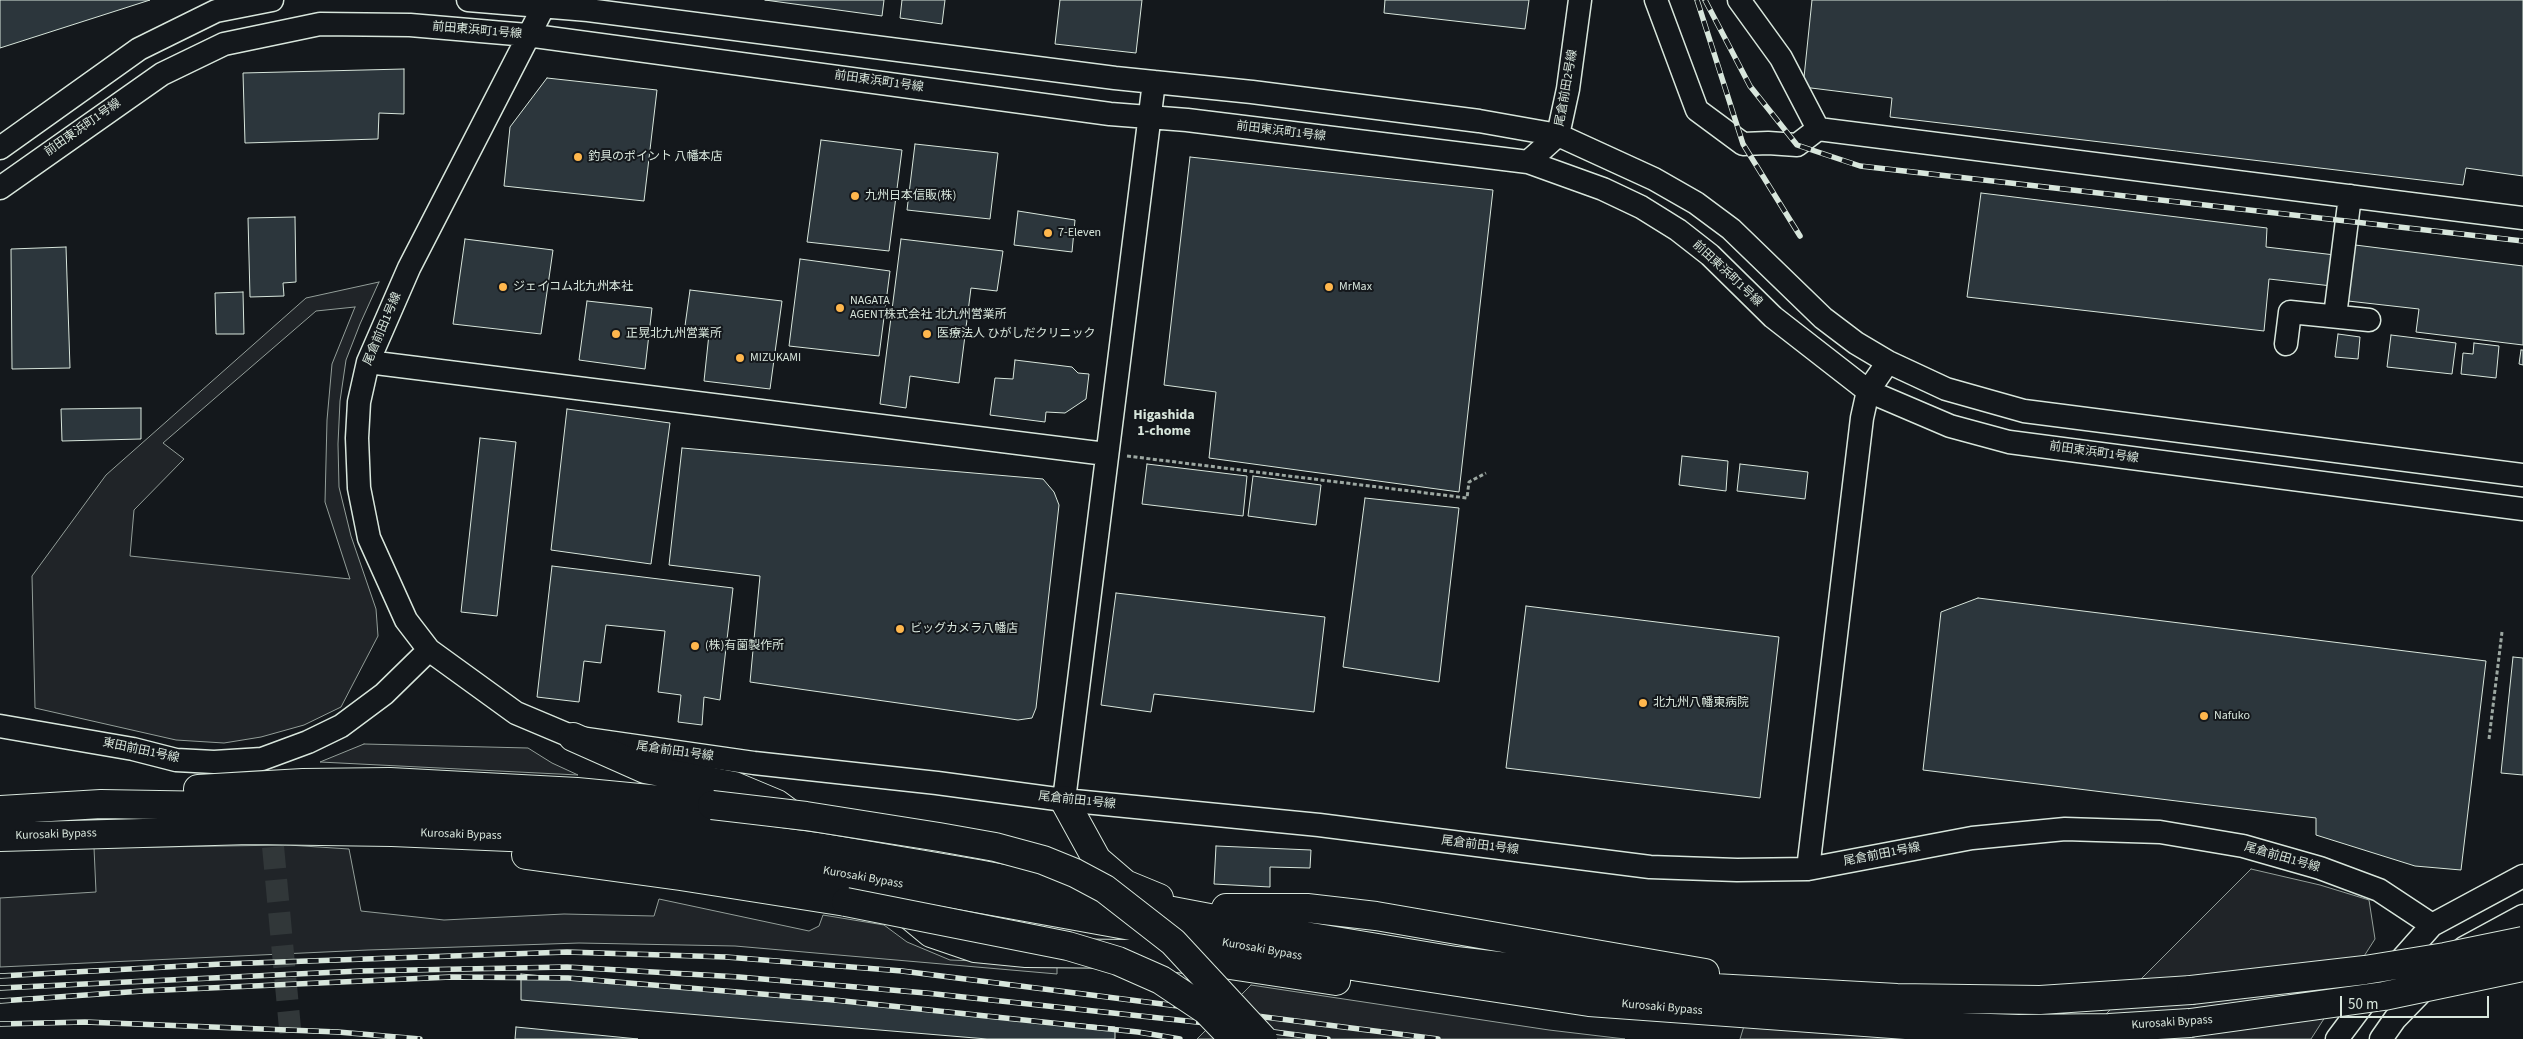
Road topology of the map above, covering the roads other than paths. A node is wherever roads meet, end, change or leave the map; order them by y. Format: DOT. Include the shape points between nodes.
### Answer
graph roads {
  1 [pos="272,0"];
  2 [pos="468,0"];
  3 [pos="1580,0"];
  4 [pos="1656,0"];
  5 [pos="1738,0"];
  6 [pos="546,3"];
  7 [pos="528,35"];
  8 [pos="1154,82"];
  9 [pos="1150,117"];
  10 [pos="1818,129"];
  11 [pos="1558,135"];
  12 [pos="0,148"];
  13 [pos="1528,162"];
  14 [pos="0,188"];
  15 [pos="2350,196"];
  16 [pos="2523,218"];
  17 [pos="2335,316"];
  18 [pos="2369,320"];
  19 [pos="2286,344"];
  20 [pos="368,362"];
  21 [pos="1888,362"];
  22 [pos="1868,391"];
  23 [pos="1106,454"];
  24 [pos="2523,475"];
  25 [pos="2523,509"];
  26 [pos="429,650"];
  27 [pos="0,726"];
  28 [pos="573,738"];
  29 [pos="1064,800"];
  30 [pos="0,809"];
  31 [pos="804,823"];
  32 [pos="250,830"];
  33 [pos="0,838"];
  34 [pos="1808,868"];
  35 [pos="2523,876"];
  36 [pos="887,897"];
  37 [pos="2523,916"];
  38 [pos="2432,925"];
  39 [pos="2523,940"];
  40 [pos="2523,967"];
  41 [pos="1897,998"];
  42 [pos="1589,1002"];
  43 [pos="1234,1039"];
  44 [pos="1263,1039"];
  45 [pos="2337,1039"];
  46 [pos="2381,1039"];
  1 -- 12 [label="street" via="216,12 139,49"];
  2 -- 6 [label="street"];
  3 -- 11 [label="street, 尾倉前田2号線"];
  4 -- 10 [label="street" via="1697,110 1743,144 1797,145"];
  5 -- 10 [label="street" via="1781,58"];
  6 -- 7 [label="street, 尾倉前田1号線"];
  6 -- 8 [label="street"];
  7 -- 9 [label="street, 前田東浜町1号線"];
  7 -- 14 [label="street, 前田東浜町1号線" via="410,25 320,24 224,44 162,74"];
  7 -- 20 [label="street, 尾倉前田1号線" via="409,268"];
  8 -- 9 [label="street"];
  8 -- 11 [label="street" via="1479,122"];
  9 -- 13 [label="street, 前田東浜町1号線"];
  9 -- 23 [label="street"];
  10 -- 15 [label="street"];
  11 -- 13 [label="street, 尾倉前田2号線"];
  11 -- 21 [label="street" via="1654,179 1696,203 1731,228 1823,318 1856,344"];
  13 -- 22 [label="street, 前田東浜町1号線" via="1603,189 1678,230 1710,255 1773,317"];
  15 -- 16 [label="street"];
  15 -- 17 [label="street"];
  17 -- 18 [label="street"];
  17 -- 19 [label="street" via="2290,312"];
  20 -- 23 [label="street"];
  20 -- 26 [label="street, 尾倉前田1号線" via="359,402 357,438 359,488 369,538 406,620"];
  21 -- 22 [label="street"];
  21 -- 24 [label="street" via="1946,389 2024,411"];
  22 -- 25 [label="street, 前田東浜町1号線" via="1950,426 2009,442"];
  22 -- 34 [label="street" via="1862,418"];
  23 -- 29 [label="street"];
  26 -- 27 [label="street, 東田前田1号線" via="384,694 341,726 264,767 176,760 133,749"];
  26 -- 28 [label="street, 尾倉前田1号線" via="516,713"];
  28 -- 29 [label="street, 尾倉前田1号線" via="754,764"];
  28 -- 31 [label="highway" via="644,769 734,786 777,804"];
  29 -- 34 [label="street, 尾倉前田1号線" via="1318,825 1650,867"];
  29 -- 41 [label="highway" via="1096,860 1125,884 1161,899 1206,907 1307,908 1376,916 1736,978"];
  30 -- 41 [label="highway, Kurosaki Bypass" via="101,804 391,809 536,815 686,829 968,872 1299,935 1465,962 1660,985"];
  30 -- 44 [label="highway, bridge" via="100,796 224,787 390,782 577,792 712,805 806,816 995,847 1043,860 1105,889 1173,942"];
  32 -- 33 [label="highway, Kurosaki Bypass"];
  32 -- 42 [label="highway, Kurosaki Bypass" via="533,838 687,852 820,870 1359,967"];
  32 -- 43 [label="highway, bridge" via="552,858 846,902 1068,946 1118,961 1161,980 1206,1010"];
  34 -- 38 [label="street, 尾倉前田1号線" via="1972,838 2065,829 2160,832 2243,846 2320,868 2379,890"];
  35 -- 38 [label="street"];
  36 -- 42 [label="highway" via="931,933 975,948 1026,953 1134,954 1450,996"];
  37 -- 46 [label="street" via="2461,950 2395,1019"];
  38 -- 45 [label="street" via="2370,995"];
  39 -- 41 [label="highway, Kurosaki Bypass, bridge" via="2365,970 2191,990 2040,1000"];
  40 -- 42 [label="highway, Kurosaki Bypass, bridge" via="2384,996 2190,1023 2109,1028 1906,1025"];
}
